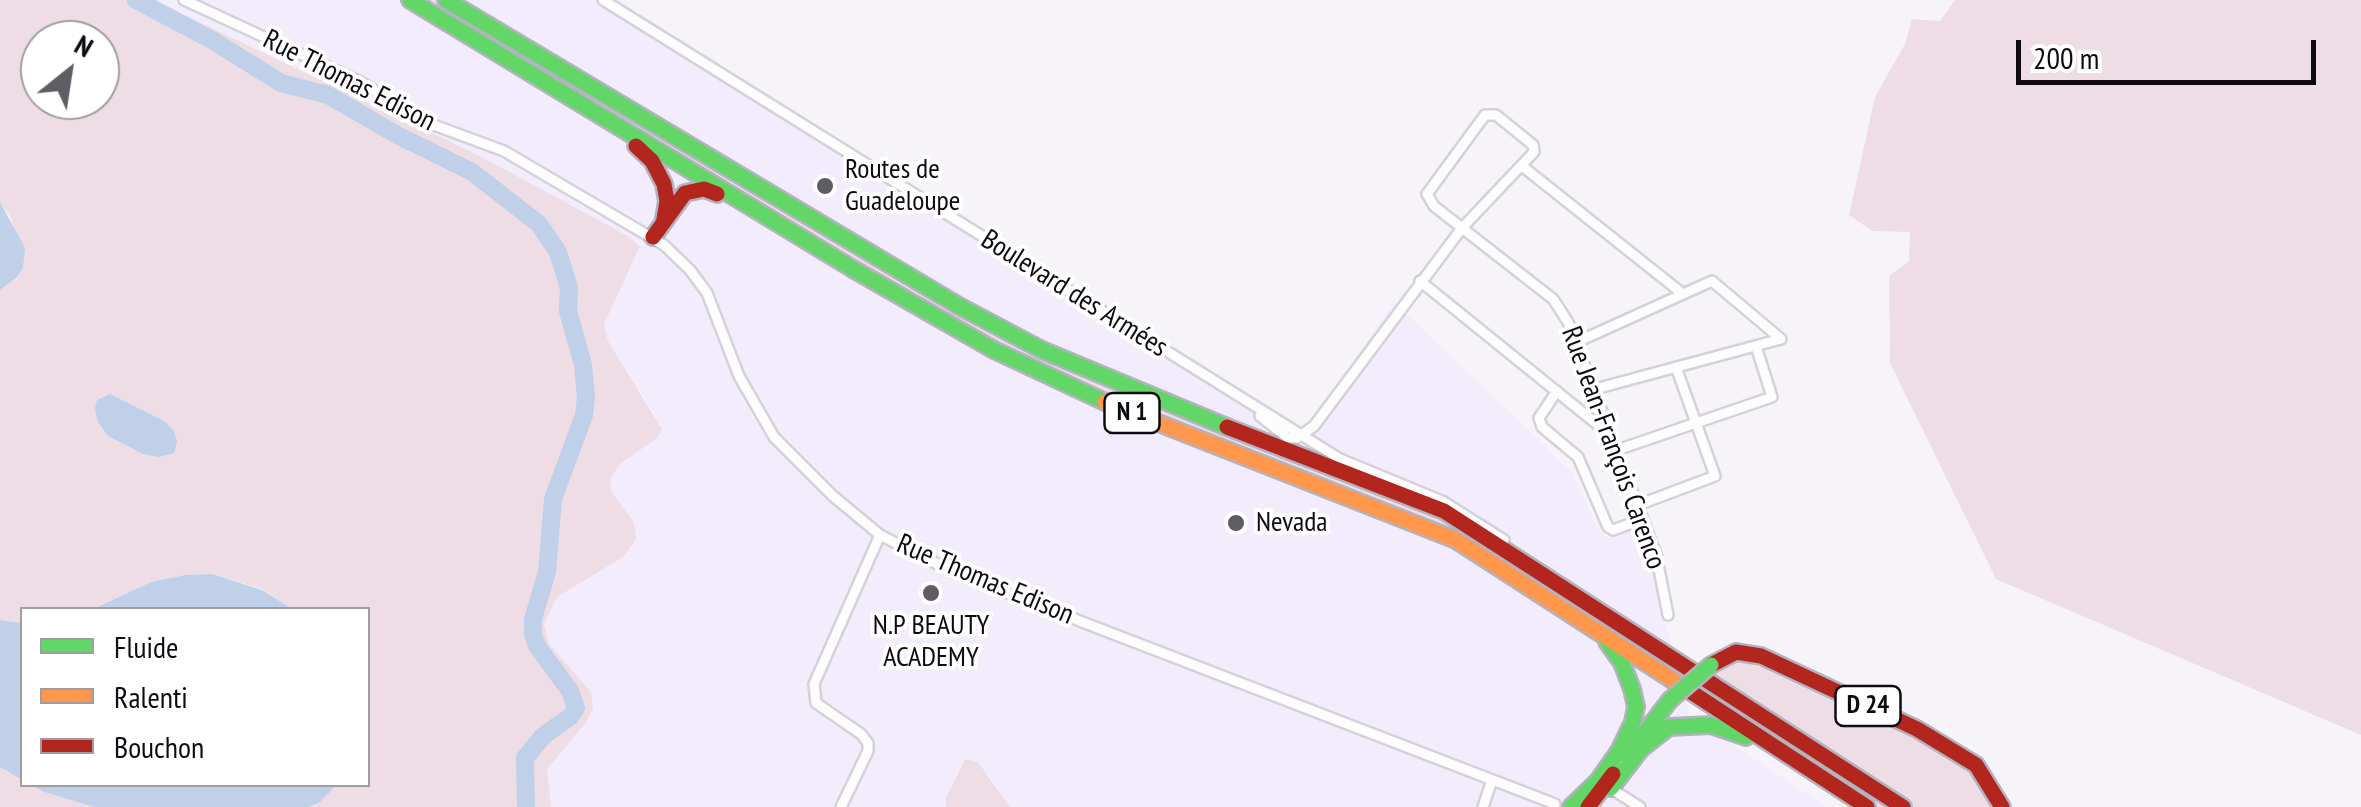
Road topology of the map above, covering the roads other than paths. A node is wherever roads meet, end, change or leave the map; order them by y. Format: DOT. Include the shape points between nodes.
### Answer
graph roads {
  1 [pos="184,0"];
  2 [pos="446,0"];
  3 [pos="456,0"];
  4 [pos="602,0"];
  5 [pos="407,7"];
  6 [pos="524,47"];
  7 [pos="550,85"];
  8 [pos="1522,166"];
  9 [pos="664,219"];
  10 [pos="1462,228"];
  11 [pos="653,237"];
  12 [pos="853,269"];
  13 [pos="1420,281"];
  14 [pos="1683,294"];
  15 [pos="1577,342"];
  16 [pos="1756,346"];
  17 [pos="1676,367"];
  18 [pos="1594,389"];
  19 [pos="1557,390"];
  20 [pos="1696,424"];
  21 [pos="1304,435"];
  22 [pos="1611,435"];
  23 [pos="1616,450"];
  24 [pos="1638,505"];
  25 [pos="1643,520"];
  26 [pos="880,536"];
  27 [pos="1549,576"];
  28 [pos="1668,615"];
  29 [pos="1600,634"];
  30 [pos="1492,780"];
  31 [pos="1611,788"];
  32 [pos="1865,805"];
  33 [pos="1563,806"];
  34 [pos="841,807"];
  35 [pos="1483,807"];
  36 [pos="1588,807"];
  37 [pos="1597,807"];
  38 [pos="1640,807"];
  39 [pos="1903,807"];
  40 [pos="2002,807"];
  1 -- 11 [label="street, Rue Thomas Edison" via="359,81 423,121 504,151"];
  2 -- 6 [label="main road, N 1"];
  3 -- 6 [label="main road"];
  4 -- 21 [label="street, Boulevard des Armées"];
  5 -- 7 [label="main road, N 1"];
  6 -- 27 [label="main road, N 1" via="1002,330 1444,512"];
  7 -- 9 [label="main road" via="652,160 664,184"];
  7 -- 12 [label="main road, N 1"];
  8 -- 10 [label="street"];
  8 -- 10 [label="street, Rue Jean-François Carenco" via="1533,145 1496,115 1485,115 1428,194"];
  8 -- 14 [label="street"];
  9 -- 11 [label="main road"];
  9 -- 12 [label="main road" via="685,193 713,191"];
  10 -- 13 [label="street"];
  10 -- 15 [label="street, Rue Jean-François Carenco" via="1553,299"];
  11 -- 26 [label="street, Rue Thomas Edison" via="708,293 739,376 774,437"];
  12 -- 29 [label="main road, N 1" via="1076,390 1456,540"];
  13 -- 19 [label="street"];
  13 -- 21 [label="street"];
  14 -- 15 [label="street"];
  14 -- 16 [label="street" via="1712,281 1781,339"];
  15 -- 18 [label="street, Rue Jean-François Carenco"];
  16 -- 17 [label="street"];
  16 -- 20 [label="street" via="1772,397"];
  17 -- 18 [label="street"];
  17 -- 20 [label="street"];
  18 -- 22 [label="street, Rue Jean-François Carenco"];
  19 -- 22 [label="street"];
  19 -- 25 [label="street" via="1539,418 1578,457 1608,527"];
  20 -- 23 [label="street"];
  20 -- 24 [label="street" via="1714,476"];
  21 -- 27 [label="street, Boulevard des Armées" via="1340,459 1471,517"];
  22 -- 23 [label="street, Rue Jean-François Carenco"];
  23 -- 24 [label="street, Rue Jean-François Carenco"];
  24 -- 25 [label="street, Rue Jean-François Carenco"];
  25 -- 28 [label="street, Rue Jean-François Carenco"];
  26 -- 30 [label="street, Rue Thomas Edison" via="955,573"];
  26 -- 34 [label="street" via="814,684 816,703 868,743"];
  27 -- 39 [label="main road, N 1"];
  29 -- 32 [label="main road, N 1"];
  29 -- 33 [label="main road" via="1622,663 1636,707 1633,722 1598,781"];
  30 -- 33 [label="street, Rue Thomas Edison"];
  30 -- 35 [label="street"];
  31 -- 32 [label="main road" via="1656,734 1711,725 1741,733"];
  31 -- 37 [label="street"];
  31 -- 38 [label="street"];
  36 -- 40 [label="main road, D 24, bridge" via="1670,700 1736,652 1761,656 1917,730 1976,766"];
}
